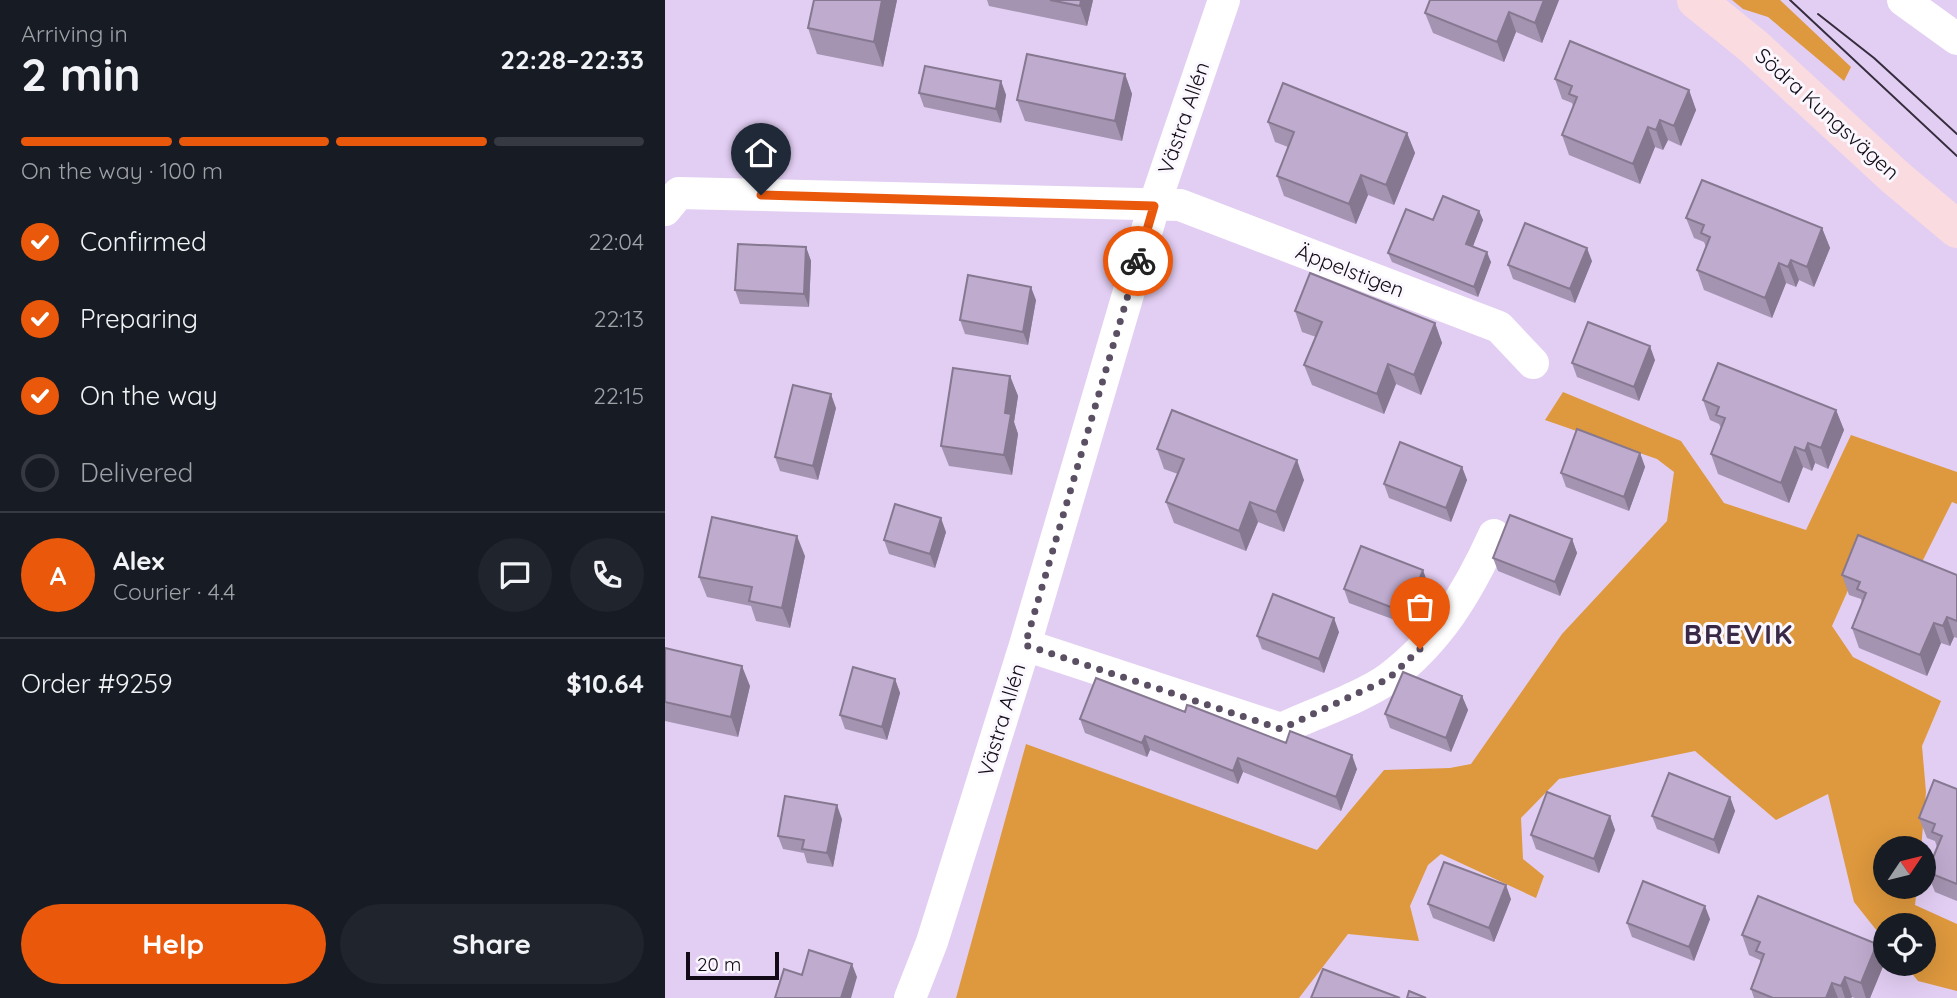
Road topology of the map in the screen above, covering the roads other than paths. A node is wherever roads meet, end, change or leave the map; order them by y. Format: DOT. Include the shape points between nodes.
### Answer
graph roads {
  1 [pos="1224,0"];
  2 [pos="1696,0"];
  3 [pos="1903,0"];
  4 [pos="1957,39"];
  5 [pos="1154,206"];
  6 [pos="665,210"];
  7 [pos="1957,229"];
  8 [pos="1533,363"];
  9 [pos="1494,535"];
  10 [pos="1025,645"];
  11 [pos="910,998"];
  1 -- 5 [label="street, Västra Allén"];
  2 -- 7 [label="street, Södra Kungsvägen"];
  3 -- 4 [label="street"];
  5 -- 6 [label="street, Äppelstigen" via="679,193"];
  5 -- 8 [label="street, Äppelstigen" via="1179,205 1499,327"];
  5 -- 10 [label="street, Västra Allén"];
  9 -- 10 [label="street" via="1470,587 1436,634 1388,679 1281,729"];
  10 -- 11 [label="street, Västra Allén" via="932,942"];
}
